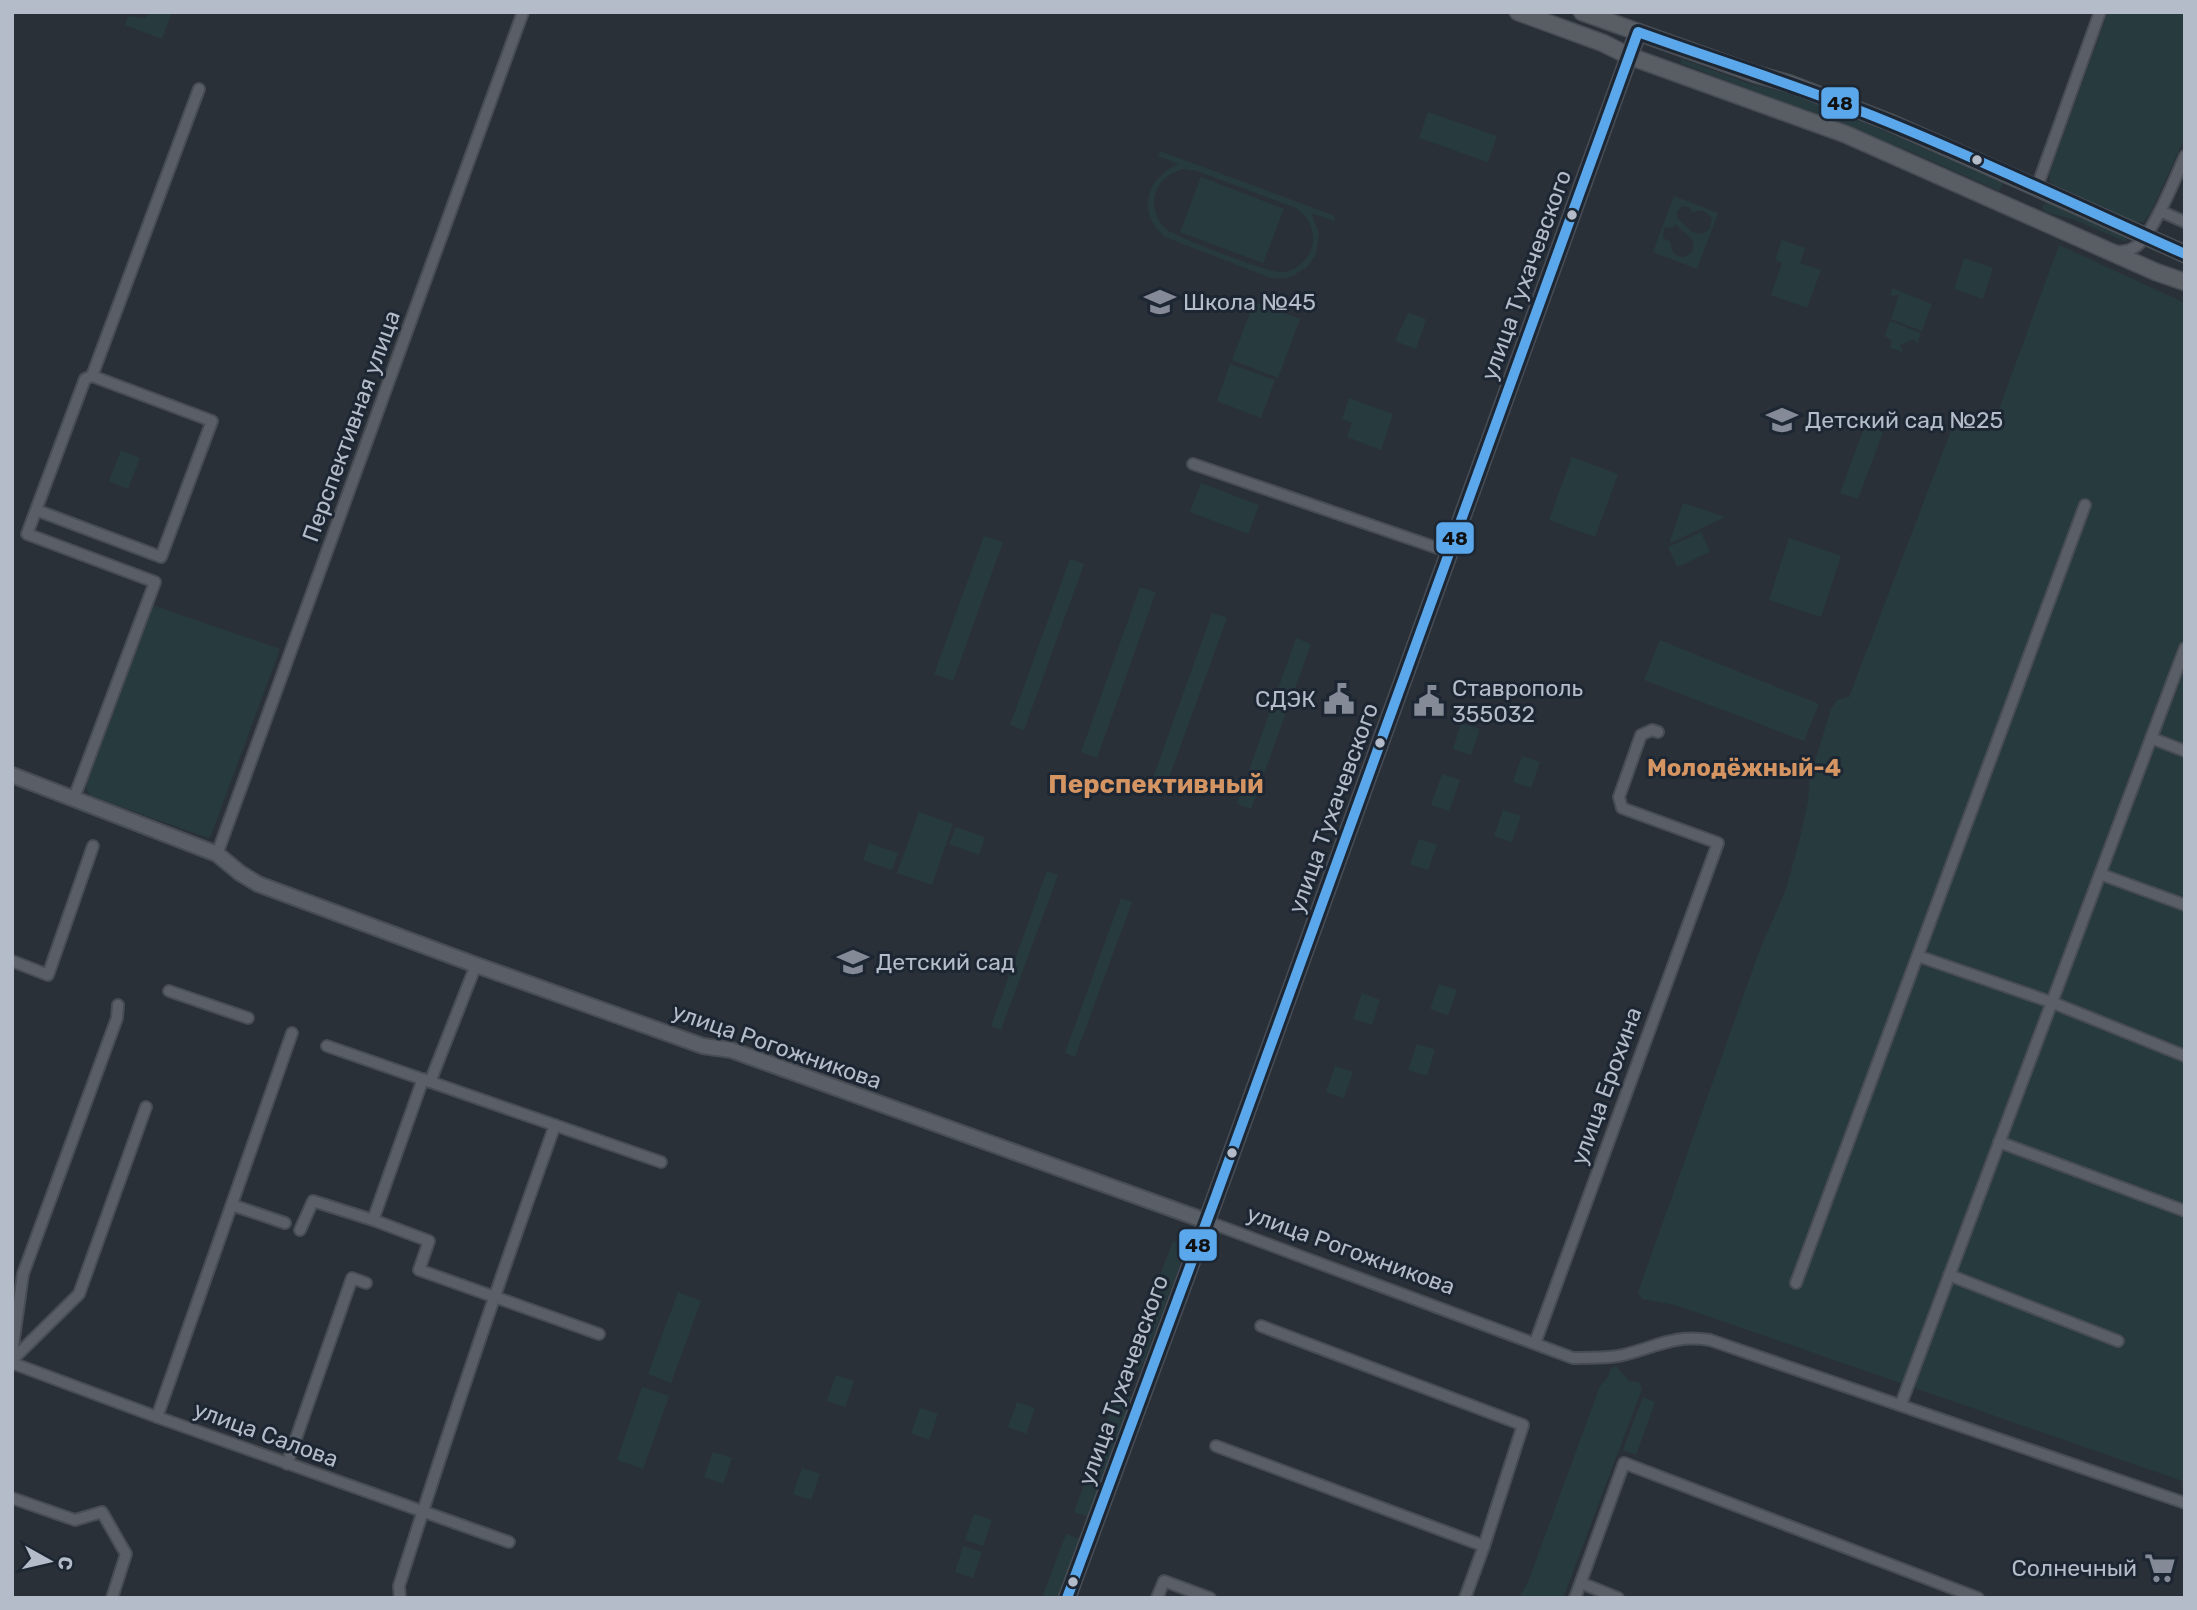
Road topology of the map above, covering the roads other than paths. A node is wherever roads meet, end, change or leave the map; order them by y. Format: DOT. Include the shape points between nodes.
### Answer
graph roads {
  1 [pos="523,12"];
  2 [pos="1518,12"];
  3 [pos="1583,12"];
  4 [pos="2100,12"];
  5 [pos="1638,32"];
  6 [pos="1629,56"];
  7 [pos="199,89"];
  8 [pos="2185,156"];
  9 [pos="2037,187"];
  10 [pos="2158,216"];
  11 [pos="2185,222"];
  12 [pos="2144,237"];
  13 [pos="2109,250"];
  14 [pos="2185,252"];
  15 [pos="2185,282"];
  16 [pos="92,376"];
  17 [pos="1193,464"];
  18 [pos="2085,505"];
  19 [pos="36,510"];
  20 [pos="1449,552"];
  21 [pos="2185,648"];
  22 [pos="1658,732"];
  23 [pos="2151,738"];
  24 [pos="2185,751"];
  25 [pos="12,775"];
  26 [pos="74,798"];
  27 [pos="93,846"];
  28 [pos="217,854"];
  29 [pos="2100,874"];
  30 [pos="2185,905"];
  31 [pos="1918,956"];
  32 [pos="12,961"];
  33 [pos="476,965"];
  34 [pos="169,991"];
  35 [pos="2052,1002"];
  36 [pos="118,1005"];
  37 [pos="248,1018"];
  38 [pos="292,1033"];
  39 [pos="327,1046"];
  40 [pos="2185,1056"];
  41 [pos="426,1080"];
  42 [pos="146,1107"];
  43 [pos="555,1125"];
  44 [pos="1999,1142"];
  45 [pos="661,1162"];
  46 [pos="232,1205"];
  47 [pos="2185,1211"];
  48 [pos="373,1220"];
  49 [pos="1206,1221"];
  50 [pos="285,1223"];
  51 [pos="300,1230"];
  52 [pos="1949,1275"];
  53 [pos="366,1283"];
  54 [pos="1796,1283"];
  55 [pos="494,1297"];
  56 [pos="1261,1326"];
  57 [pos="599,1334"];
  58 [pos="2118,1341"];
  59 [pos="1535,1343"];
  60 [pos="12,1353"];
  61 [pos="12,1361"];
  62 [pos="1901,1405"];
  63 [pos="157,1417"];
  64 [pos="1216,1446"];
  65 [pos="287,1464"];
  66 [pos="12,1498"];
  67 [pos="2185,1503"];
  68 [pos="422,1512"];
  69 [pos="509,1542"];
  70 [pos="1484,1546"];
  71 [pos="1581,1584"];
  72 [pos="112,1598"];
  73 [pos="400,1598"];
  74 [pos="1067,1598"];
  75 [pos="1157,1598"];
  76 [pos="1210,1598"];
  77 [pos="1465,1598"];
  78 [pos="1575,1598"];
  79 [pos="1618,1598"];
  80 [pos="1978,1598"];
  1 -- 28 [label="street, Перспективная улица"];
  2 -- 6 [label="main road"];
  3 -- 5 [label="main road"];
  4 -- 9 [label="street"];
  5 -- 6 [label="main road, улица Тухачевского"];
  5 -- 9 [label="main road" via="1889,122"];
  6 -- 13 [label="main road" via="1845,134"];
  6 -- 20 [label="main road, улица Тухачевского"];
  7 -- 16 [label="street"];
  8 -- 10 [label="street"];
  9 -- 12 [label="main road"];
  10 -- 11 [label="street"];
  10 -- 12 [label="street"];
  10 -- 14 [label="street" via="2160,237"];
  12 -- 13 [label="street" via="2134,249"];
  12 -- 14 [label="main road"];
  13 -- 15 [label="main road"];
  16 -- 19 [label="street" via="85,379"];
  16 -- 19 [label="street" via="212,421 161,557"];
  17 -- 20 [label="street"];
  18 -- 31 [label="street"];
  19 -- 26 [label="street" via="27,534 155,582"];
  20 -- 49 [label="main road, улица Тухачевского"];
  21 -- 23 [label="street"];
  22 -- 59 [label="street, улица Ерохина" via="1641,735 1619,797 1622,808 1718,843"];
  23 -- 24 [label="street"];
  23 -- 29 [label="street"];
  25 -- 26 [label="street, улица Рогожникова"];
  26 -- 28 [label="street, улица Рогожникова"];
  27 -- 32 [label="street" via="48,975"];
  28 -- 33 [label="street, улица Рогожникова" via="258,884"];
  29 -- 30 [label="street"];
  29 -- 35 [label="street"];
  31 -- 35 [label="street"];
  31 -- 54 [label="street"];
  33 -- 41 [label="street"];
  33 -- 49 [label="street, улица Рогожникова" via="703,1046 731,1050"];
  34 -- 37 [label="street"];
  35 -- 40 [label="street"];
  35 -- 44 [label="street"];
  36 -- 60 [label="street" via="23,1275"];
  38 -- 46 [label="street"];
  39 -- 41 [label="street"];
  41 -- 43 [label="street"];
  41 -- 48 [label="street"];
  42 -- 61 [label="street" via="79,1294"];
  43 -- 45 [label="street"];
  43 -- 55 [label="street"];
  44 -- 47 [label="street"];
  44 -- 52 [label="street"];
  46 -- 50 [label="street"];
  46 -- 63 [label="street"];
  48 -- 51 [label="street" via="313,1201"];
  48 -- 55 [label="street" via="429,1241 419,1270"];
  49 -- 59 [label="street, улица Рогожникова"];
  49 -- 74 [label="main road, улица Тухачевского"];
  52 -- 58 [label="street"];
  52 -- 62 [label="street"];
  53 -- 65 [label="street" via="352,1278"];
  55 -- 57 [label="street"];
  55 -- 68 [label="street"];
  56 -- 70 [label="street" via="1523,1425"];
  59 -- 62 [label="street, улица Рогожникова" via="1573,1358 1622,1356 1674,1338 1710,1339"];
  61 -- 63 [label="street, улица Салова"];
  62 -- 67 [label="street, улица Рогожникова"];
  63 -- 65 [label="street, улица Салова"];
  64 -- 70 [label="street"];
  65 -- 68 [label="street, улица Салова"];
  66 -- 72 [label="street" via="75,1520 102,1511 126,1554"];
  68 -- 69 [label="street, улица Салова"];
  68 -- 73 [label="street"];
  70 -- 77 [label="street"];
  71 -- 78 [label="street"];
  71 -- 79 [label="street"];
  71 -- 80 [label="street" via="1624,1463"];
  75 -- 76 [label="street" via="1164,1581"];
}
